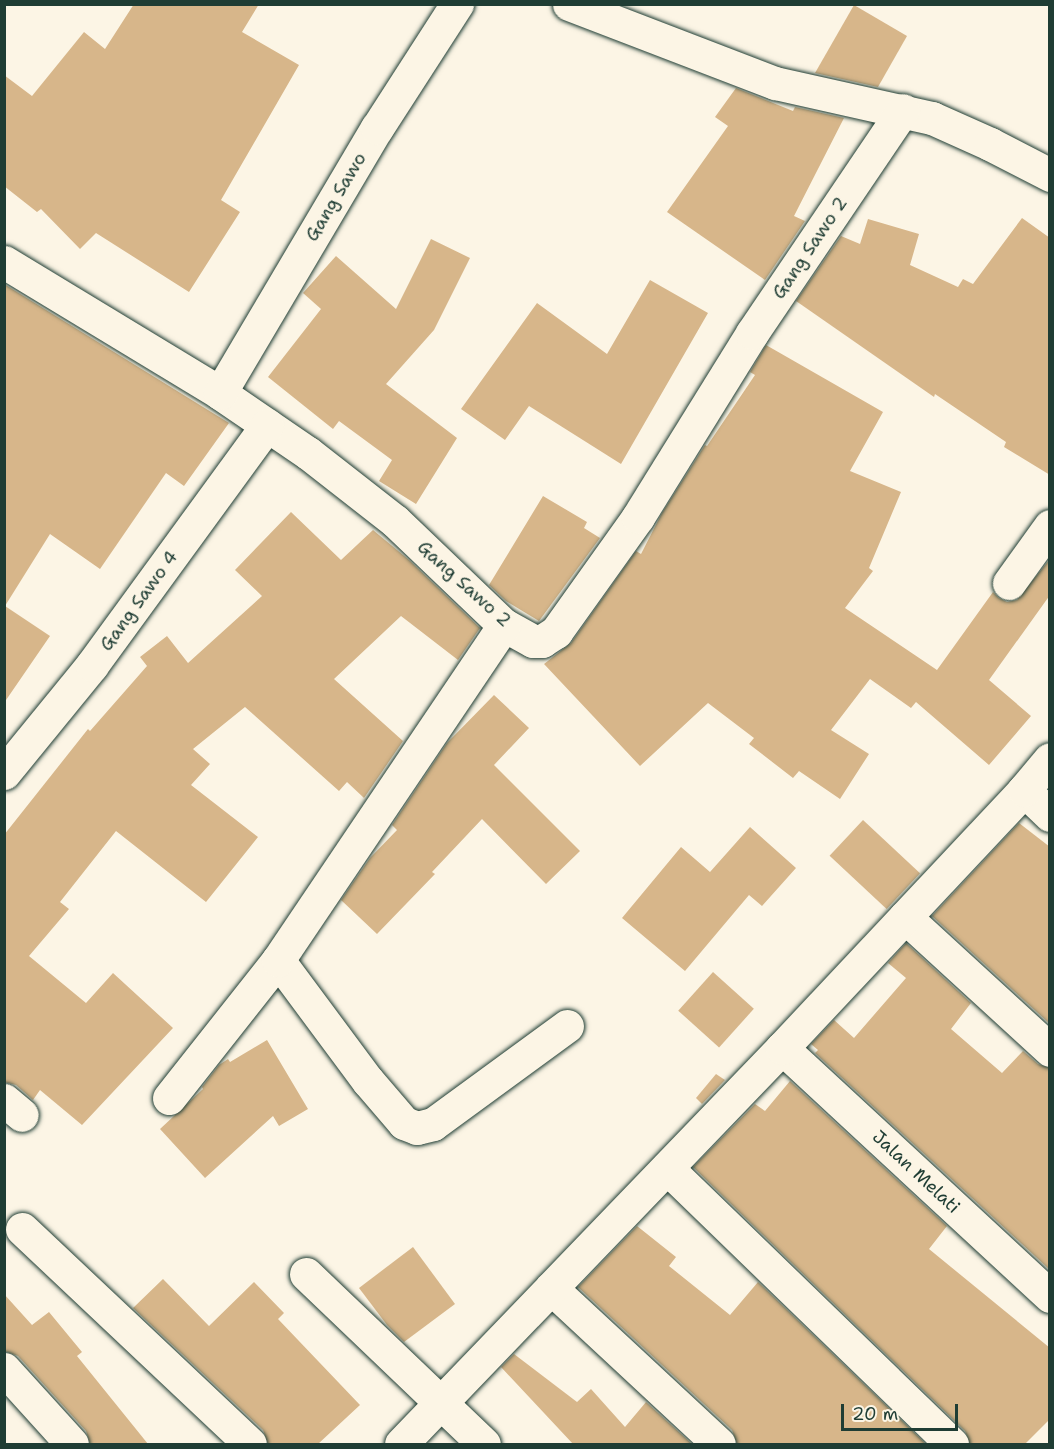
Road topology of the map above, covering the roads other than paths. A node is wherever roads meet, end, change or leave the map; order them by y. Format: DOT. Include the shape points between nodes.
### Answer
graph roads {
  1 [pos="457,4"];
  2 [pos="569,4"];
  3 [pos="903,110"];
  4 [pos="1050,176"];
  5 [pos="4,262"];
  6 [pos="220,393"];
  7 [pos="267,426"];
  8 [pos="1050,526"];
  9 [pos="1009,583"];
  10 [pos="504,625"];
  11 [pos="1050,759"];
  12 [pos="4,773"];
  13 [pos="1024,790"];
  14 [pos="1050,815"];
  15 [pos="905,917"];
  16 [pos="278,960"];
  17 [pos="567,1026"];
  18 [pos="782,1048"];
  19 [pos="1050,1050"];
  20 [pos="169,1098"];
  21 [pos="667,1168"];
  22 [pos="22,1229"];
  23 [pos="306,1274"];
  24 [pos="551,1288"];
  25 [pos="1050,1296"];
  26 [pos="4,1369"];
  27 [pos="440,1402"];
  28 [pos="72,1444"];
  29 [pos="250,1444"];
  30 [pos="401,1444"];
  31 [pos="484,1444"];
  32 [pos="719,1444"];
  33 [pos="952,1444"];
  1 -- 6 [label="street, Gang Sawo" via="377,128"];
  2 -- 3 [label="street" via="775,83"];
  3 -- 4 [label="street" via="932,118"];
  3 -- 10 [label="street, Gang Sawo 2" via="752,333 638,517 556,632 542,641 533,641"];
  5 -- 6 [label="street, Gang Sawo 2"];
  6 -- 7 [label="street, Gang Sawo 2"];
  7 -- 10 [label="street, Gang Sawo 2" via="395,521"];
  7 -- 12 [label="street, Gang Sawo 4" via="92,665"];
  8 -- 9 [label="street"];
  10 -- 16 [label="street"];
  11 -- 13 [label="street"];
  13 -- 14 [label="street"];
  13 -- 15 [label="street"];
  15 -- 18 [label="street"];
  15 -- 19 [label="street"];
  16 -- 17 [label="street" via="368,1081 404,1123 417,1128 432,1124"];
  16 -- 20 [label="street"];
  18 -- 21 [label="street"];
  18 -- 25 [label="street, Jalan Melati"];
  21 -- 24 [label="street"];
  21 -- 33 [label="street"];
  22 -- 29 [label="street"];
  23 -- 27 [label="street"];
  24 -- 27 [label="street"];
  24 -- 32 [label="street"];
  26 -- 28 [label="street"];
  27 -- 30 [label="street"];
  27 -- 31 [label="street"];
}
